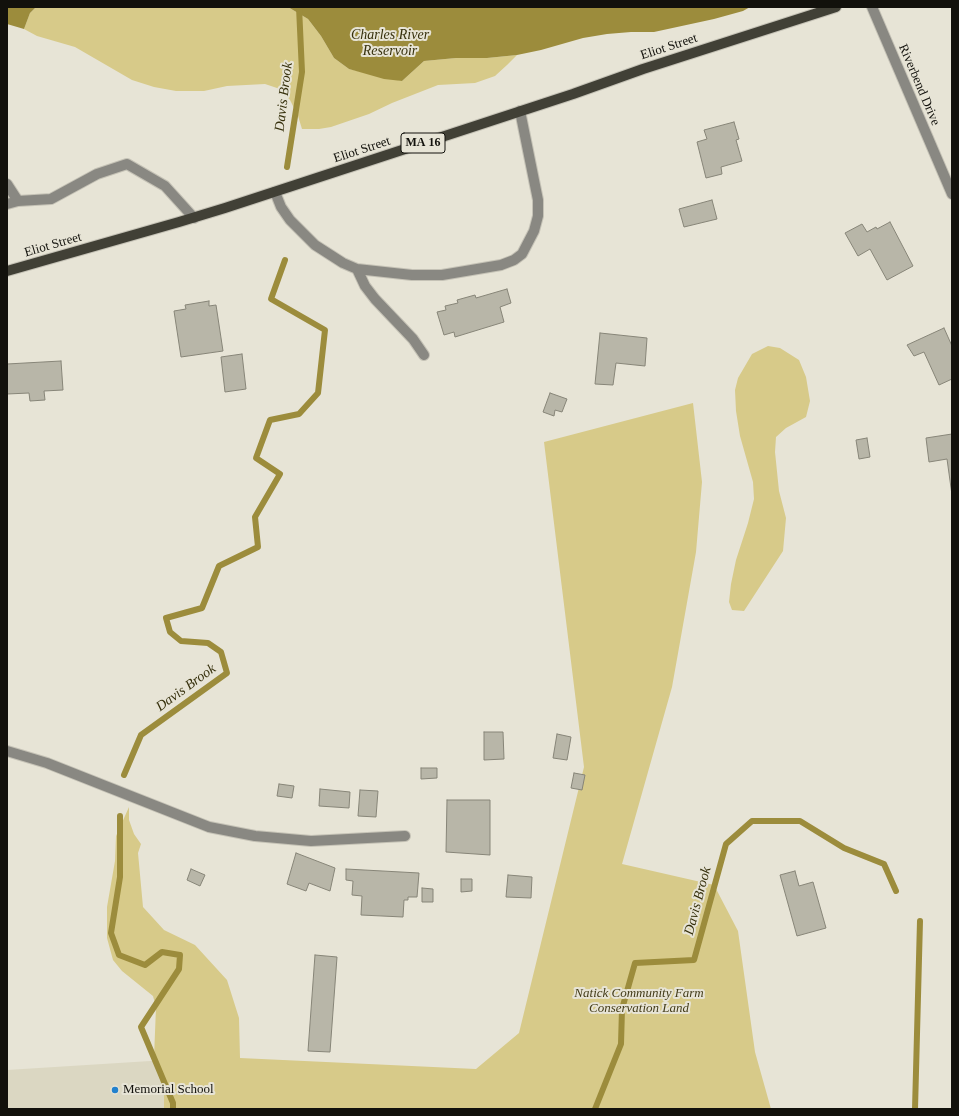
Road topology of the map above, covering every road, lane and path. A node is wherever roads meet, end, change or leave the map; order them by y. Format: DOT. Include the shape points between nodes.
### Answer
graph roads {
  1 [pos="836,7"];
  2 [pos="872,7"];
  3 [pos="520,111"];
  4 [pos="7,184"];
  5 [pos="275,192"];
  6 [pos="952,194"];
  7 [pos="18,201"];
  8 [pos="7,204"];
  9 [pos="194,218"];
  10 [pos="357,269"];
  11 [pos="7,271"];
  12 [pos="424,355"];
  13 [pos="7,751"];
  14 [pos="406,836"];
  1 -- 3 [label="main road, Eliot Street / MA 16"];
  2 -- 6 [label="street, Riverbend Drive"];
  3 -- 5 [label="main road, Eliot Street / MA 16"];
  3 -- 10 [label="street" via="538,208 534,231 522,254 501,266 442,274 412,275"];
  4 -- 7 [label="street"];
  5 -- 9 [label="main road, Eliot Street / MA 16"];
  5 -- 10 [label="street" via="290,220 315,245"];
  7 -- 8 [label="street"];
  7 -- 9 [label="street" via="51,198 96,174 127,164 165,186"];
  9 -- 11 [label="main road, Eliot Street / MA 16"];
  10 -- 12 [label="street" via="375,299"];
  13 -- 14 [label="street" via="47,763 209,827 255,836 311,841"];
}
